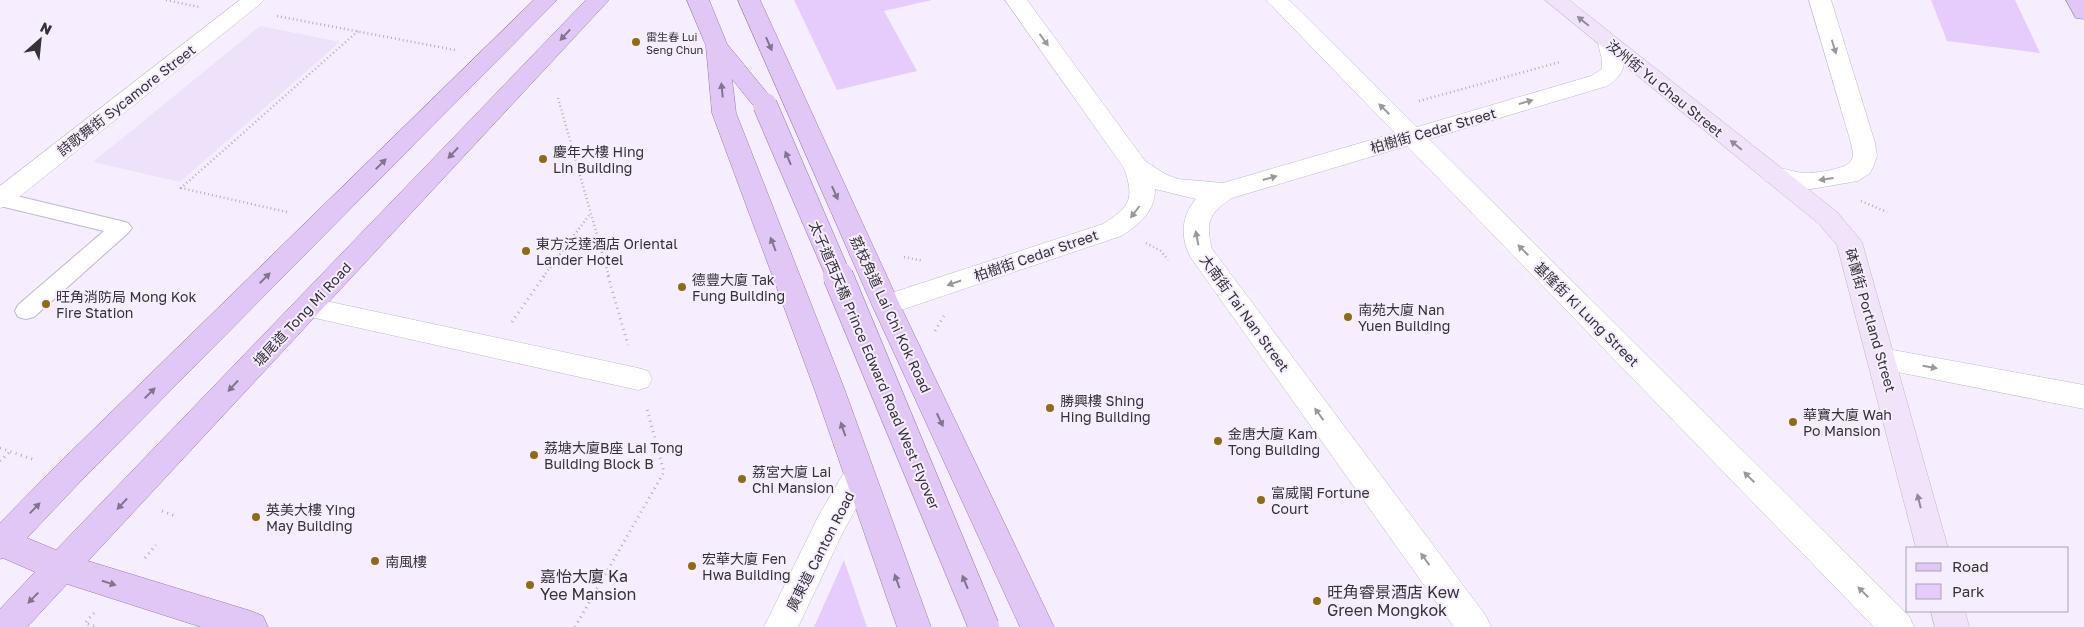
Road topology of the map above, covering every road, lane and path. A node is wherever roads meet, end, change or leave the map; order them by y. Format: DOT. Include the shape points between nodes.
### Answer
graph roads {
  1 [pos="166,0"];
  2 [pos="252,0"];
  3 [pos="546,0"];
  4 [pos="598,0"];
  5 [pos="698,0"];
  6 [pos="749,0"];
  7 [pos="1016,0"];
  8 [pos="1277,0"];
  9 [pos="1556,0"];
  10 [pos="1820,0"];
  11 [pos="2077,0"];
  12 [pos="203,7"];
  13 [pos="2084,13"];
  14 [pos="277,16"];
  15 [pos="358,32"];
  16 [pos="1609,43"];
  17 [pos="717,46"];
  18 [pos="460,51"];
  19 [pos="1563,61"];
  20 [pos="558,98"];
  21 [pos="1415,102"];
  22 [pos="1411,136"];
  23 [pos="1136,167"];
  24 [pos="1774,175"];
  25 [pos="1223,192"];
  26 [pos="0,199"];
  27 [pos="287,212"];
  28 [pos="590,214"];
  29 [pos="1145,242"];
  30 [pos="904,257"];
  31 [pos="924,261"];
  32 [pos="1173,267"];
  33 [pos="886,305"];
  34 [pos="308,307"];
  35 [pos="948,310"];
  36 [pos="26,311"];
  37 [pos="507,328"];
  38 [pos="935,331"];
  39 [pos="1882,359"];
  40 [pos="638,379"];
  41 [pos="2084,397"];
  42 [pos="0,448"];
  43 [pos="11,451"];
  44 [pos="34,460"];
  45 [pos="0,461"];
  46 [pos="859,475"];
  47 [pos="155,508"];
  48 [pos="175,516"];
  49 [pos="1,543"];
  50 [pos="156,546"];
  51 [pos="1932,547"];
  52 [pos="140,563"];
  53 [pos="62,568"];
  54 [pos="100,607"];
  55 [pos="1948,612"];
  56 [pos="1035,625"];
  57 [pos="5,627"];
  58 [pos="97,627"];
  59 [pos="251,627"];
  60 [pos="575,627"];
  61 [pos="781,627"];
  62 [pos="914,627"];
  63 [pos="984,627"];
  64 [pos="1474,627"];
  65 [pos="1897,627"];
  66 [pos="1952,627"];
  1 -- 12 [label="path"];
  2 -- 26 [label="street, 詩歌舞街 Sycamore Street"];
  49 -- 3 [label="main road, one-way"];
  4 -- 34 [label="main road, 塘尾道 Tong Mi Road, one-way"];
  5 -- 17 [label="main road"];
  6 -- 33 [label="main road, 荔枝角道 Lai Chi Kok Road, one-way"];
  7 -- 23 [label="street, one-way"];
  22 -- 8 [label="street, 基隆街 Ki Lung Street, one-way"];
  16 -- 9 [label="main road, 汝州街 Yu Chau Street, one-way"];
  10 -- 24 [label="street, one-way" via="1865,156 1860,167 1849,175 1805,182"];
  11 -- 13 [label="main road"];
  14 -- 15 [label="path"];
  15 -- 18 [label="path"];
  15 -- 27 [label="path" via="182,188"];
  22 -- 16 [label="street, 柏樹街 Cedar Street, one-way" via="1608,77 1614,64"];
  24 -- 16 [label="main road, 汝州街 Yu Chau Street, one-way"];
  46 -- 17 [label="main road, one-way" via="724,113"];
  63 -- 17 [label="main road, 太子道西天橋 Prince Edward Road West Flyover, one-way, bridge" via="765,105"];
  19 -- 21 [label="path"];
  20 -- 28 [label="path"];
  25 -- 22 [label="street, 柏樹街 Cedar Street, one-way"];
  65 -- 22 [label="street, 基隆街 Ki Lung Street, one-way"];
  23 -- 25 [label="street" via="1152,179 1173,188"];
  23 -- 33 [label="street, 柏樹街 Cedar Street, one-way" via="1144,188 1143,199 1138,211 1127,222 1112,230"];
  24 -- 39 [label="main road, 砵蘭街 Portland Street" via="1828,218 1849,242"];
  64 -- 25 [label="street, 大南街 Tai Nan Street, one-way" via="1200,251 1195,222 1200,210"];
  26 -- 36 [label="lane" via="121,228"];
  28 -- 37 [label="path"];
  28 -- 40 [label="path"];
  29 -- 32 [label="path" via="1161,251"];
  30 -- 31 [label="path"];
  33 -- 56 [label="main road, 荔枝角道 Lai Chi Kok Road, one-way"];
  34 -- 40 [label="street"];
  34 -- 53 [label="main road, 塘尾道 Tong Mi Road, one-way"];
  35 -- 38 [label="path"];
  39 -- 41 [label="street, one-way"];
  51 -- 39 [label="main road, 砵蘭街 Portland Street, one-way"];
  40 -- 60 [label="path" via="664,472"];
  42 -- 43 [label="path"];
  43 -- 44 [label="path"];
  43 -- 45 [label="path"];
  46 -- 61 [label="street, 廣東道 Canton Road" via="830,525"];
  62 -- 46 [label="main road, one-way"];
  47 -- 48 [label="path"];
  49 -- 53 [label="main road"];
  50 -- 52 [label="path"];
  53 -- 57 [label="main road, 塘尾道 Tong Mi Road, one-way"];
  53 -- 59 [label="main road, one-way"];
  54 -- 58 [label="path" via="86,623"];
  55 -- 66 [label="main road"];
}
